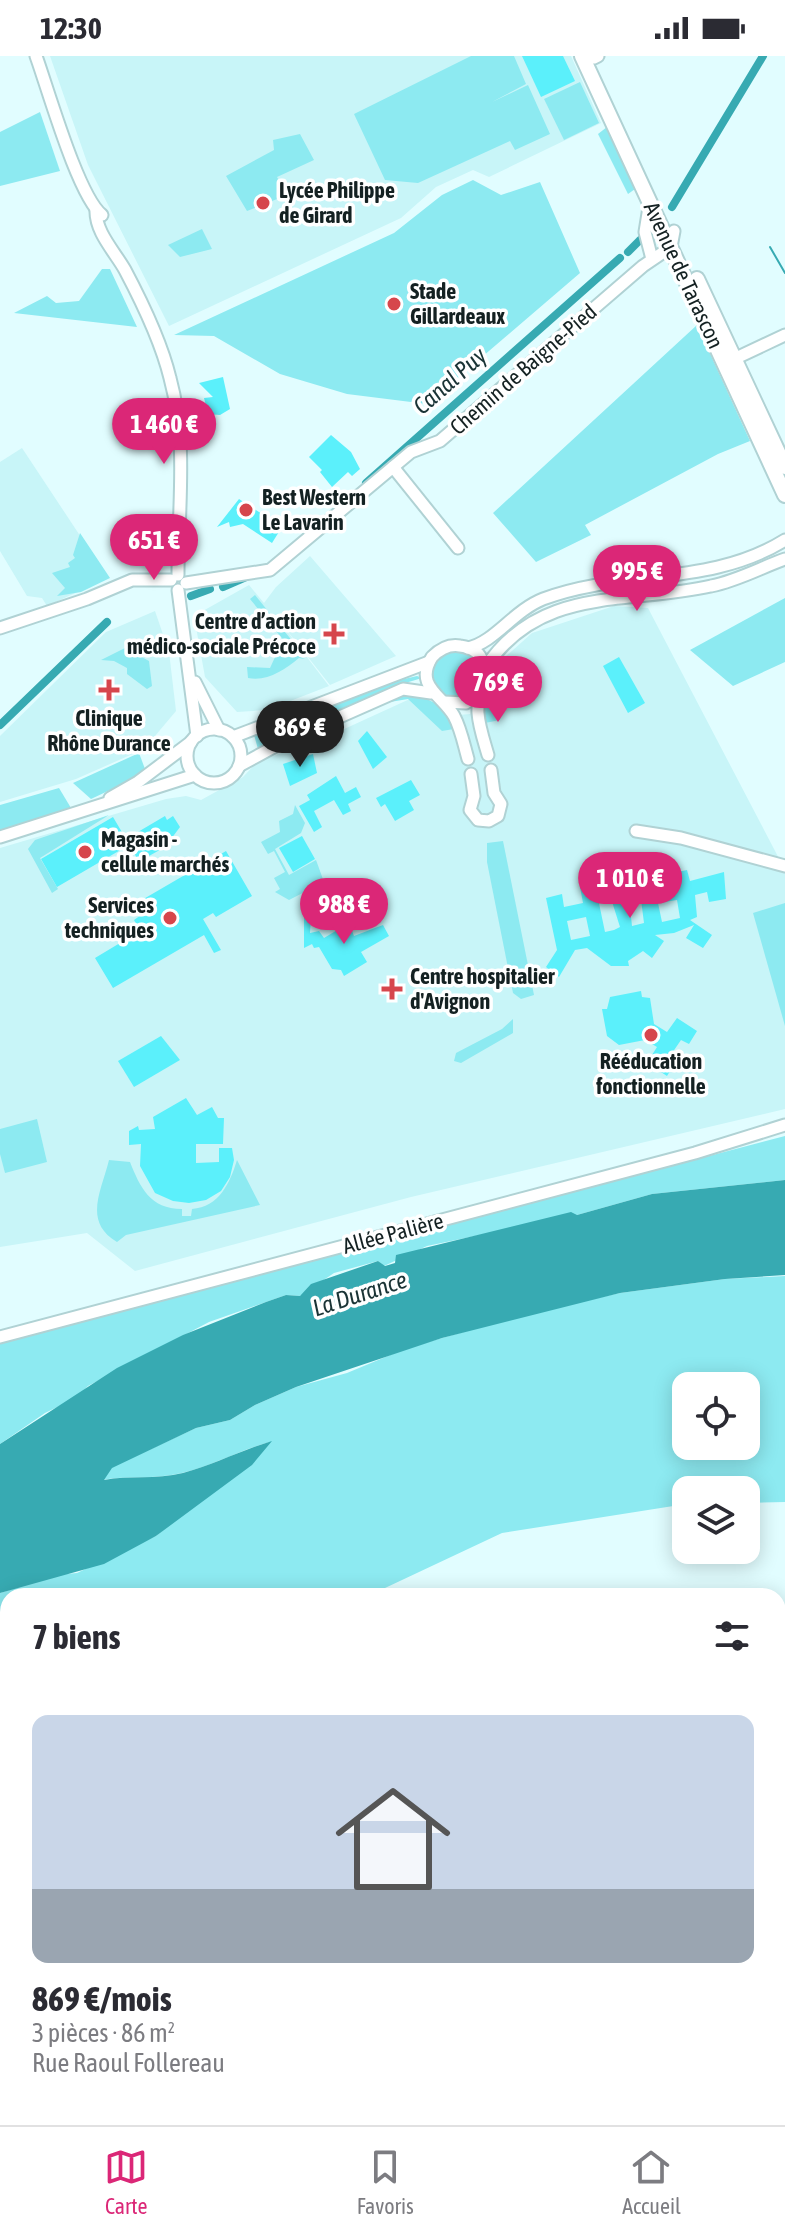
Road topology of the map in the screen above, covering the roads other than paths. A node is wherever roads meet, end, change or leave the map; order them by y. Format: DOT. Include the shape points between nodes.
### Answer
graph roads {
  1 [pos="36,56"];
  2 [pos="592,57"];
  3 [pos="650,201"];
  4 [pos="673,238"];
  5 [pos="649,245"];
  6 [pos="648,262"];
  7 [pos="785,335"];
  8 [pos="734,359"];
  9 [pos="393,467"];
  10 [pos="785,467"];
  11 [pos="785,495"];
  12 [pos="785,540"];
  13 [pos="458,548"];
  14 [pos="785,559"];
  15 [pos="178,582"];
  16 [pos="0,628"];
  17 [pos="468,648"];
  18 [pos="429,662"];
  19 [pos="187,663"];
  20 [pos="485,668"];
  21 [pos="431,693"];
  22 [pos="479,694"];
  23 [pos="443,702"];
  24 [pos="219,730"];
  25 [pos="233,737"];
  26 [pos="194,739"];
  27 [pos="488,755"];
  28 [pos="468,759"];
  29 [pos="239,766"];
  30 [pos="491,770"];
  31 [pos="471,774"];
  32 [pos="195,775"];
  33 [pos="494,793"];
  34 [pos="474,796"];
  35 [pos="100,804"];
  36 [pos="636,831"];
  37 [pos="0,837"];
  38 [pos="785,866"];
  39 [pos="785,1125"];
  40 [pos="0,1337"];
  1 -- 15 [label="street" via="78,171 157,339 176,403 182,451"];
  2 -- 3 [label="main road, Avenue de Tarascon"];
  2 -- 4 [label="main road, Avenue de Tarascon"];
  3 -- 4 [label="main road, Avenue de Tarascon"];
  3 -- 5 [label="street" via="645,232"];
  4 -- 5 [label="street"];
  4 -- 6 [label="street, Chemin de Baigne-Pied"];
  4 -- 8 [label="main road, Avenue de Tarascon"];
  4 -- 11 [label="main road, Avenue de Tarascon"];
  5 -- 6 [label="street"];
  6 -- 9 [label="street, Chemin de Baigne-Pied" via="440,441 411,452"];
  7 -- 8 [label="street"];
  8 -- 10 [label="main road, Avenue de Tarascon"];
  9 -- 13 [label="street"];
  9 -- 15 [label="street, Chemin de Baigne-Pied" via="270,570"];
  12 -- 17 [label="street" via="711,570 599,583 558,594 516,613 483,643"];
  14 -- 20 [label="street" via="711,586 598,600 553,612 523,627"];
  15 -- 16 [label="street, Chemin de Baigne-Pied" via="135,579"];
  15 -- 19 [label="street"];
  17 -- 18 [label="street" via="443,648"];
  17 -- 20 [label="street"];
  18 -- 21 [label="street" via="426,678"];
  18 -- 25 [label="street"];
  19 -- 24 [label="street"];
  19 -- 26 [label="street"];
  20 -- 22 [label="street"];
  21 -- 23 [label="street"];
  21 -- 29 [label="street" via="403,689"];
  22 -- 23 [label="street" via="466,703"];
  22 -- 27 [label="street"];
  23 -- 28 [label="street" via="456,720"];
  24 -- 25 [label="street"];
  24 -- 26 [label="street"];
  25 -- 29 [label="street" via="241,754"];
  26 -- 32 [label="street" via="187,756"];
  26 -- 35 [label="street"];
  29 -- 32 [label="street" via="220,782"];
  30 -- 33 [label="street"];
  31 -- 34 [label="street"];
  32 -- 35 [label="street"];
  33 -- 34 [label="street" via="484,790"];
  33 -- 34 [label="street" via="501,810 489,821 473,816"];
  35 -- 37 [label="street"];
  36 -- 38 [label="street"];
  39 -- 40 [label="street, Allée Palière"];
}
